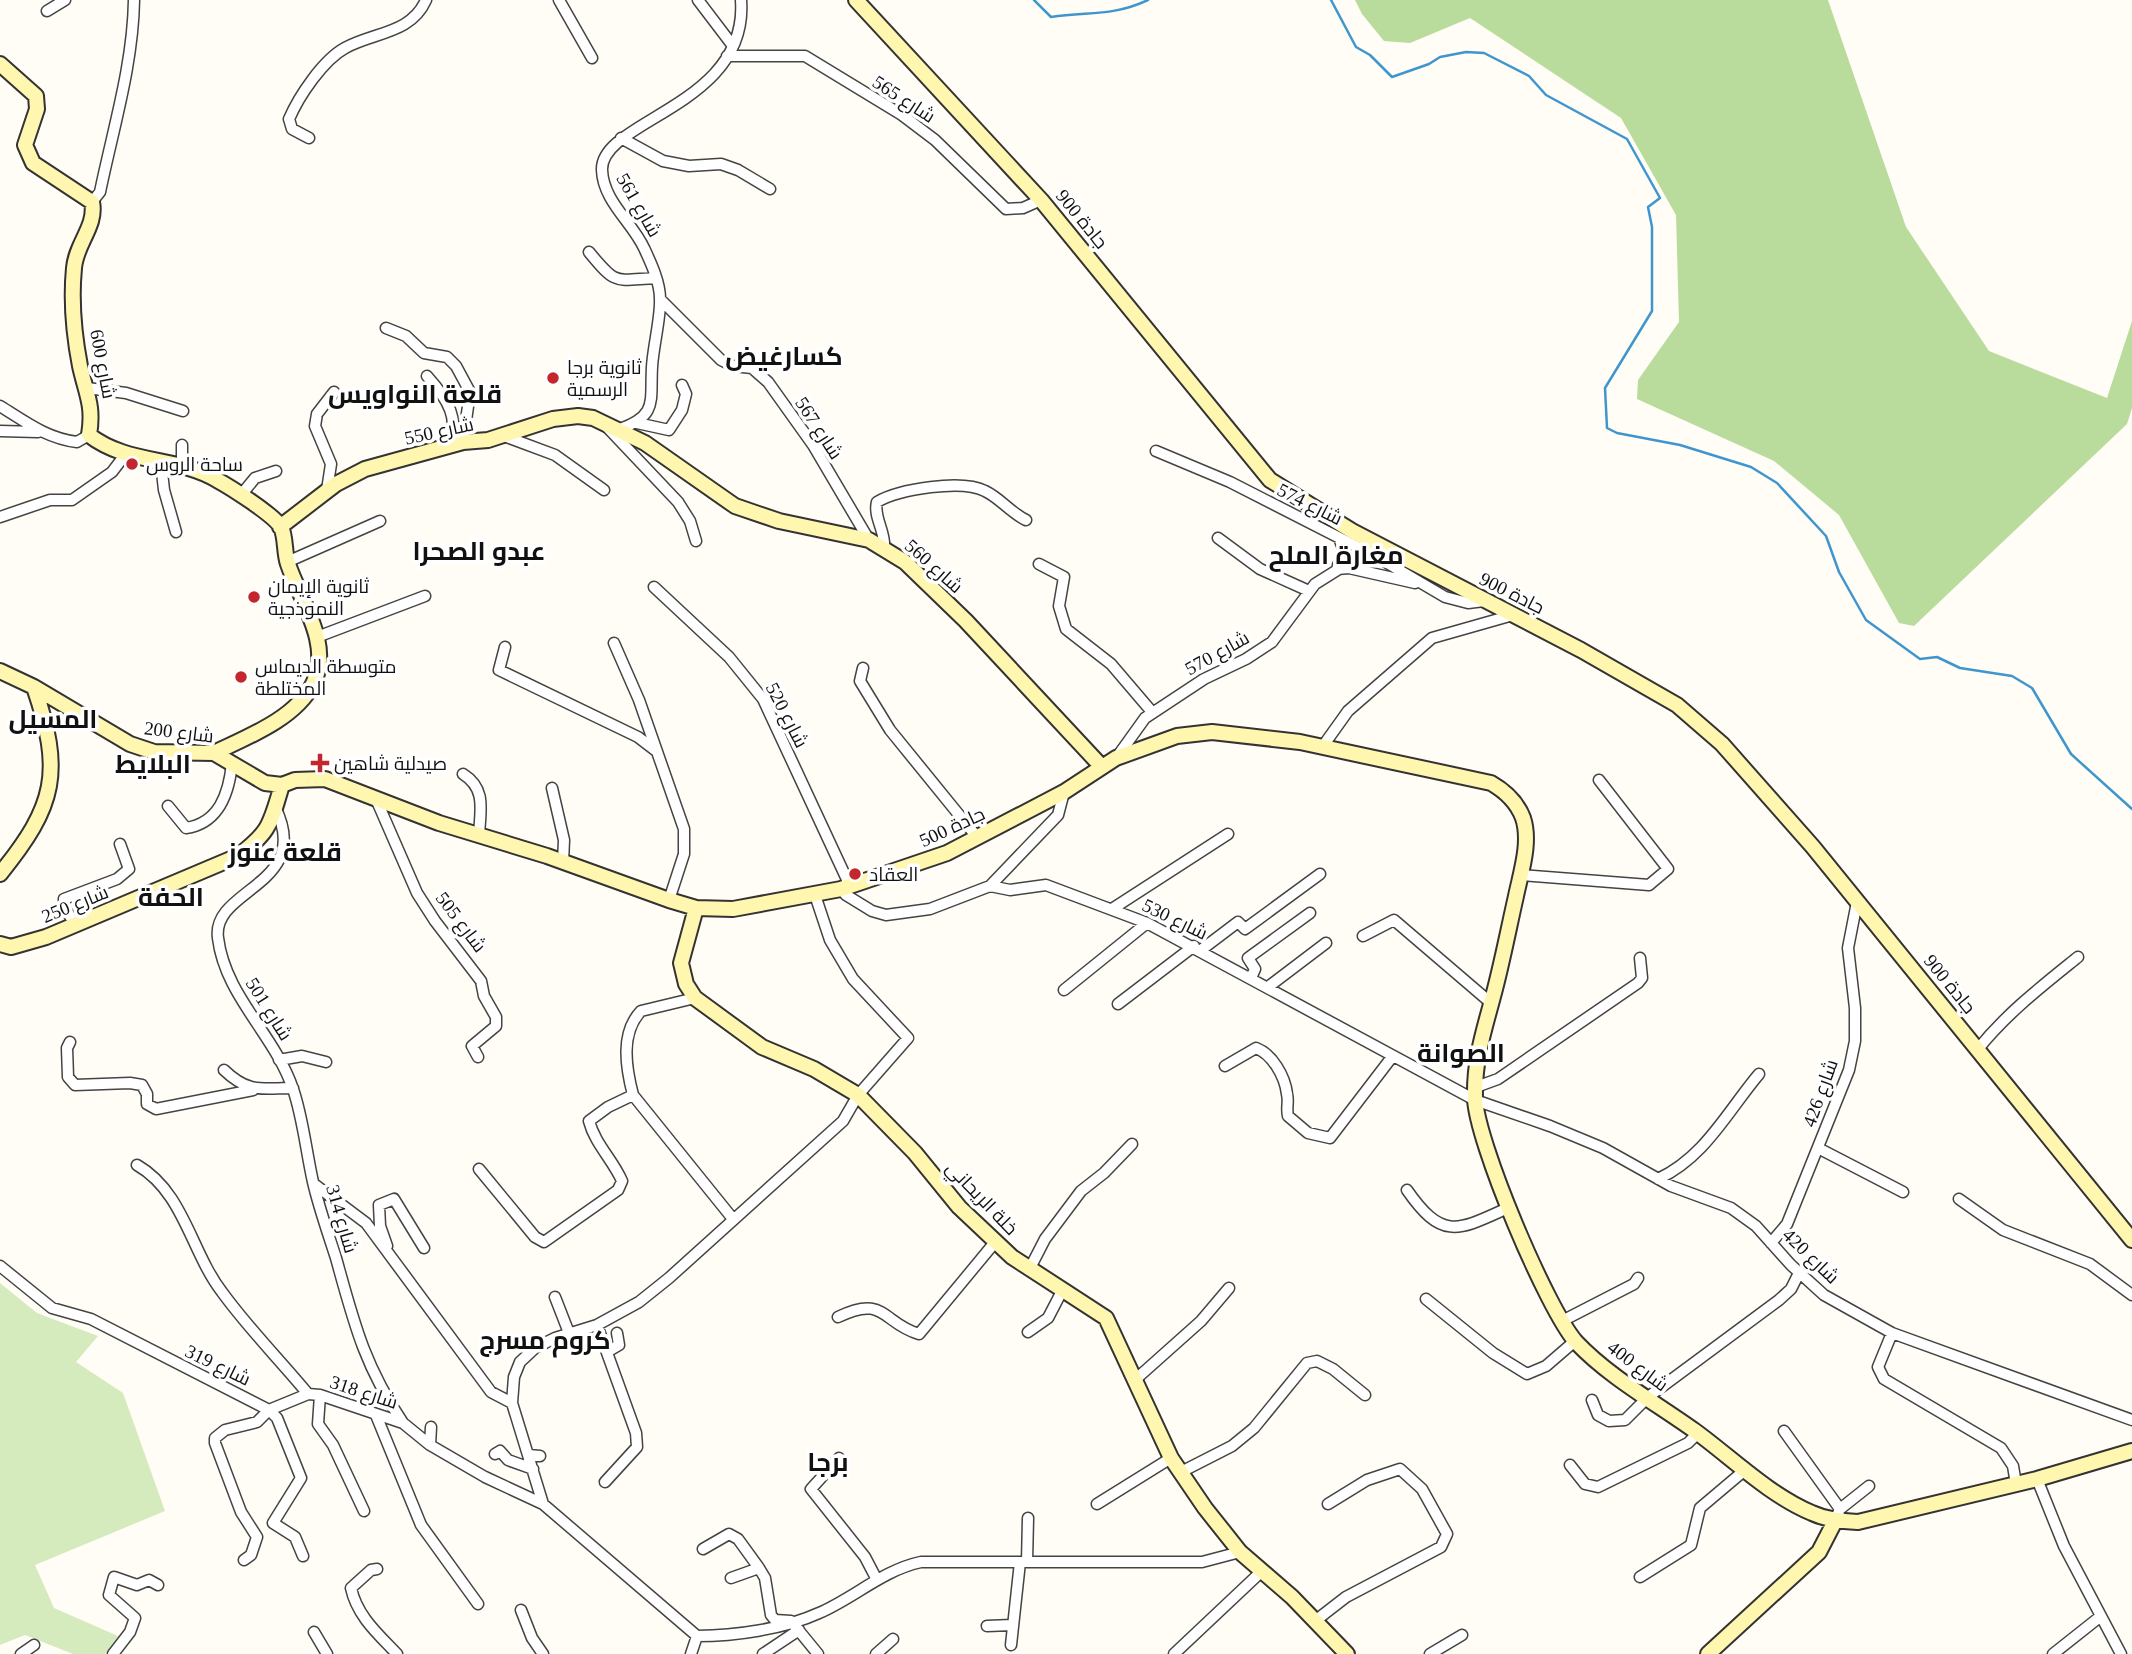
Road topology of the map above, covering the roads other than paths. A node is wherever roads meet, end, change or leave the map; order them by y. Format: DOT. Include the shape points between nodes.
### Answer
graph roads {
  1 [pos="65,0"];
  2 [pos="134,0"];
  3 [pos="426,0"];
  4 [pos="559,0"];
  5 [pos="698,0"];
  6 [pos="741,0"];
  7 [pos="856,0"];
  8 [pos="47,11"];
  9 [pos="733,46"];
  10 [pos="727,56"];
  11 [pos="592,58"];
  12 [pos="0,64"];
  13 [pos="309,138"];
  14 [pos="621,138"];
  15 [pos="770,190"];
  16 [pos="1041,200"];
  17 [pos="92,202"];
  18 [pos="589,252"];
  19 [pos="656,278"];
  20 [pos="661,300"];
  21 [pos="386,328"];
  22 [pos="427,376"];
  23 [pos="682,385"];
  24 [pos="87,388"];
  25 [pos="334,392"];
  26 [pos="0,406"];
  27 [pos="183,411"];
  28 [pos="605,423"];
  29 [pos="637,423"];
  30 [pos="620,429"];
  31 [pos="0,431"];
  32 [pos="38,432"];
  33 [pos="89,435"];
  34 [pos="504,436"];
  35 [pos="463,442"];
  36 [pos="182,445"];
  37 [pos="444,447"];
  38 [pos="1156,451"];
  39 [pos="125,455"];
  40 [pos="161,463"];
  41 [pos="182,464"];
  42 [pos="276,471"];
  43 [pos="604,490"];
  44 [pos="327,491"];
  45 [pos="242,495"];
  46 [pos="0,517"];
  47 [pos="1026,520"];
  48 [pos="380,521"];
  49 [pos="280,527"];
  50 [pos="176,532"];
  51 [pos="1218,538"];
  52 [pos="1339,538"];
  53 [pos="869,540"];
  54 [pos="696,541"];
  55 [pos="884,548"];
  56 [pos="1366,552"];
  57 [pos="287,562"];
  58 [pos="1039,564"];
  59 [pos="1333,569"];
  60 [pos="654,587"];
  61 [pos="1429,588"];
  62 [pos="1309,591"];
  63 [pos="425,596"];
  64 [pos="1485,601"];
  65 [pos="1513,615"];
  66 [pos="317,637"];
  67 [pos="614,643"];
  68 [pos="505,647"];
  69 [pos="863,668"];
  70 [pos="0,671"];
  71 [pos="34,687"];
  72 [pos="1152,712"];
  73 [pos="1323,746"];
  74 [pos="655,750"];
  75 [pos="214,753"];
  76 [pos="1116,758"];
  77 [pos="232,763"];
  78 [pos="1102,767"];
  79 [pos="463,774"];
  80 [pos="1599,780"];
  81 [pos="282,785"];
  82 [pos="552,788"];
  83 [pos="1064,792"];
  84 [pos="376,799"];
  85 [pos="168,806"];
  86 [pos="275,807"];
  87 [pos="1228,834"];
  88 [pos="479,836"];
  89 [pos="977,837"];
  90 [pos="120,844"];
  91 [pos="563,862"];
  92 [pos="0,874"];
  93 [pos="1320,874"];
  94 [pos="1520,875"];
  95 [pos="990,886"];
  96 [pos="846,887"];
  97 [pos="816,895"];
  98 [pos="669,900"];
  99 [pos="1857,902"];
  100 [pos="696,908"];
  101 [pos="1112,909"];
  102 [pos="1310,913"];
  103 [pos="1147,923"];
  104 [pos="75,924"];
  105 [pos="1363,936"];
  106 [pos="1326,943"];
  107 [pos="0,944"];
  108 [pos="1197,948"];
  109 [pos="2078,957"];
  110 [pos="1640,958"];
  111 [pos="1251,978"];
  112 [pos="1268,987"];
  113 [pos="1064,990"];
  114 [pos="695,998"];
  115 [pos="1491,1003"];
  116 [pos="1118,1004"];
  117 [pos="70,1042"];
  118 [pos="1978,1049"];
  119 [pos="478,1057"];
  120 [pos="1391,1057"];
  121 [pos="279,1060"];
  122 [pos="326,1062"];
  123 [pos="1225,1066"];
  124 [pos="224,1070"];
  125 [pos="1759,1074"];
  126 [pos="293,1088"];
  127 [pos="253,1090"];
  128 [pos="1475,1094"];
  129 [pos="633,1095"];
  130 [pos="858,1095"];
  131 [pos="1132,1144"];
  132 [pos="1818,1148"];
  133 [pos="137,1164"];
  134 [pos="479,1169"];
  135 [pos="1658,1179"];
  136 [pos="314,1184"];
  137 [pos="1408,1190"];
  138 [pos="1903,1192"];
  139 [pos="1959,1199"];
  140 [pos="1510,1208"];
  141 [pos="733,1219"];
  142 [pos="2132,1240"];
  143 [pos="996,1241"];
  144 [pos="1771,1243"];
  145 [pos="425,1248"];
  146 [pos="391,1257"];
  147 [pos="0,1266"];
  148 [pos="1029,1270"];
  149 [pos="1799,1273"];
  150 [pos="1638,1278"];
  151 [pos="1229,1288"];
  152 [pos="1062,1291"];
  153 [pos="2132,1295"];
  154 [pos="555,1297"];
  155 [pos="1426,1298"];
  156 [pos="838,1317"];
  157 [pos="1562,1321"];
  158 [pos="597,1325"];
  159 [pos="1028,1332"];
  160 [pos="569,1333"];
  161 [pos="617,1333"];
  162 [pos="1892,1333"];
  163 [pos="1575,1341"];
  164 [pos="607,1353"];
  165 [pos="1136,1379"];
  166 [pos="314,1395"];
  167 [pos="1365,1395"];
  168 [pos="1647,1397"];
  169 [pos="1592,1400"];
  170 [pos="512,1403"];
  171 [pos="269,1410"];
  172 [pos="376,1415"];
  173 [pos="2132,1420"];
  174 [pos="403,1423"];
  175 [pos="430,1427"];
  176 [pos="1784,1431"];
  177 [pos="1698,1433"];
  178 [pos="430,1446"];
  179 [pos="2132,1451"];
  180 [pos="495,1454"];
  181 [pos="839,1458"];
  182 [pos="1171,1458"];
  183 [pos="1570,1465"];
  184 [pos="533,1469"];
  185 [pos="1745,1470"];
  186 [pos="1181,1472"];
  187 [pos="2037,1479"];
  188 [pos="606,1482"];
  189 [pos="2016,1484"];
  190 [pos="1869,1486"];
  191 [pos="543,1504"];
  192 [pos="1097,1504"];
  193 [pos="1328,1504"];
  194 [pos="364,1511"];
  195 [pos="1837,1515"];
  196 [pos="1028,1518"];
  197 [pos="703,1549"];
  198 [pos="303,1556"];
  199 [pos="1244,1556"];
  200 [pos="244,1560"];
  201 [pos="1023,1562"];
  202 [pos="759,1568"];
  203 [pos="377,1569"];
  204 [pos="1262,1571"];
  205 [pos="1640,1577"];
  206 [pos="732,1578"];
  207 [pos="877,1580"];
  208 [pos="158,1585"];
  209 [pos="478,1604"];
  210 [pos="521,1610"];
  211 [pos="2101,1616"];
  212 [pos="790,1621"];
  213 [pos="1315,1621"];
  214 [pos="1012,1625"];
  215 [pos="986,1626"];
  216 [pos="799,1630"];
  217 [pos="314,1632"];
  218 [pos="1462,1635"];
  219 [pos="697,1636"];
  220 [pos="892,1639"];
  221 [pos="34,1645"];
  222 [pos="1011,1645"];
  223 [pos="21,1654"];
  224 [pos="113,1654"];
  225 [pos="327,1654"];
  226 [pos="397,1654"];
  227 [pos="543,1654"];
  228 [pos="691,1654"];
  229 [pos="763,1654"];
  230 [pos="818,1654"];
  231 [pos="876,1654"];
  232 [pos="1174,1654"];
  233 [pos="1347,1654"];
  234 [pos="1430,1654"];
  235 [pos="1708,1654"];
  236 [pos="2053,1654"];
  237 [pos="2121,1654"];
  1 -- 8 [label="street"];
  2 -- 17 [label="street" via="125,80 100,192"];
  3 -- 13 [label="street" via="411,20 354,43 330,59 289,119 292,129"];
  4 -- 11 [label="street"];
  5 -- 9 [label="street"];
  6 -- 9 [label="street, شارع 561"];
  7 -- 16 [label="main road, جادة 900"];
  9 -- 10 [label="street, شارع 561"];
  10 -- 14 [label="street, شارع 561" via="691,98"];
  10 -- 16 [label="street, شارع 565" via="805,56 902,115 1006,209"];
  12 -- 17 [label="main road" via="36,96 37,109 25,145 33,163"];
  14 -- 15 [label="street" via="663,161 690,166 721,164"];
  14 -- 19 [label="street, شارع 561" via="605,157 603,181 642,244"];
  16 -- 64 [label="main road, جادة 900" via="1270,480 1352,531"];
  17 -- 24 [label="main road, شارع 600" via="92,222 79,246 74,274 79,353"];
  18 -- 19 [label="street" via="617,280"];
  19 -- 20 [label="street, شارع 561"];
  20 -- 29 [label="street, شارع 561" via="649,410"];
  20 -- 53 [label="street, شارع 567" via="721,360 752,368 763,377 807,436"];
  21 -- 35 [label="street" via="406,336 424,353 447,357 456,366 470,392"];
  22 -- 37 [label="street" via="450,407 453,432"];
  23 -- 29 [label="street" via="686,394 682,410 669,430"];
  24 -- 27 [label="street" via="126,393"];
  24 -- 33 [label="main road, شارع 600" via="92,416"];
  25 -- 44 [label="street" via="317,414 315,426 331,464"];
  26 -- 32 [label="street"];
  28 -- 30 [label="main road, شارع 550"];
  28 -- 34 [label="main road, شارع 550" via="584,416 566,417"];
  28 -- 54 [label="street" via="678,502"];
  29 -- 30 [label="street"];
  30 -- 53 [label="main road, شارع 560" via="735,506 779,521"];
  31 -- 32 [label="street"];
  32 -- 33 [label="street" via="77,442"];
  33 -- 39 [label="main road"];
  34 -- 35 [label="main road, شارع 550"];
  34 -- 43 [label="street" via="555,455"];
  35 -- 37 [label="main road, شارع 550"];
  36 -- 41 [label="street"];
  37 -- 44 [label="main road, شارع 550" via="365,469"];
  38 -- 52 [label="street, شارع 574" via="1230,482"];
  39 -- 40 [label="main road"];
  39 -- 46 [label="street" via="112,472 72,500 54,499"];
  40 -- 41 [label="main road"];
  40 -- 50 [label="street"];
  41 -- 45 [label="main road"];
  42 -- 45 [label="street" via="255,478"];
  44 -- 49 [label="main road, شارع 550"];
  45 -- 49 [label="main road"];
  47 -- 55 [label="street" via="985,490 960,486 923,489 877,502 876,512 886,536"];
  48 -- 57 [label="street"];
  49 -- 57 [label="main road"];
  51 -- 62 [label="street" via="1260,569"];
  52 -- 56 [label="street, شارع 574"];
  52 -- 59 [label="street" via="1346,555"];
  53 -- 55 [label="main road, شارع 560"];
  55 -- 78 [label="main road, شارع 560" via="932,587"];
  56 -- 59 [label="street, شارع 570"];
  56 -- 61 [label="street, شارع 574"];
  57 -- 66 [label="main road"];
  58 -- 72 [label="street" via="1064,577 1059,606 1066,629 1111,664"];
  59 -- 61 [label="street" via="1349,568"];
  59 -- 62 [label="street, شارع 570"];
  60 -- 96 [label="street, شارع 520" via="742,670 763,699"];
  61 -- 64 [label="street, شارع 574" via="1468,603"];
  62 -- 72 [label="street, شارع 570" via="1272,642"];
  63 -- 66 [label="street"];
  64 -- 65 [label="main road, جادة 900"];
  65 -- 73 [label="street" via="1432,638 1348,711"];
  65 -- 99 [label="main road, جادة 900" via="1677,705 1772,796"];
  66 -- 75 [label="main road" via="318,667 307,694 278,720"];
  67 -- 74 [label="street"];
  68 -- 74 [label="street" via="499,670 638,737"];
  69 -- 89 [label="street" via="860,681 890,730"];
  70 -- 71 [label="main road, شارع 200"];
  71 -- 75 [label="main road, شارع 200" via="130,744 154,751"];
  71 -- 92 [label="main road" via="48,735 52,781 36,823"];
  72 -- 76 [label="street, شارع 570"];
  73 -- 76 [label="main road, جادة 500" via="1212,732 1150,743"];
  73 -- 94 [label="main road, جادة 500" via="1475,778 1500,788 1523,818"];
  74 -- 98 [label="street" via="684,829 684,854"];
  75 -- 77 [label="main road, شارع 200"];
  76 -- 78 [label="main road, جادة 500"];
  77 -- 81 [label="main road, شارع 200" via="265,783"];
  77 -- 85 [label="street" via="225,801 200,826 186,828"];
  78 -- 83 [label="main road, جادة 500"];
  79 -- 88 [label="street" via="481,792"];
  80 -- 94 [label="street" via="1668,869 1649,885"];
  81 -- 84 [label="main road, جادة 500" via="325,779"];
  81 -- 86 [label="main road, شارع 250"];
  82 -- 91 [label="street" via="564,840"];
  83 -- 89 [label="main road, جادة 500"];
  83 -- 95 [label="street" via="1058,815"];
  84 -- 88 [label="main road, جادة 500"];
  84 -- 119 [label="street, شارع 505" via="417,892 475,971 496,1017 496,1026 472,1046"];
  86 -- 104 [label="main road, شارع 250" via="272,823 260,839 238,856"];
  86 -- 121 [label="street, شارع 501" via="283,829 283,852 269,875 228,910 219,922 218,938 229,978"];
  87 -- 101 [label="street"];
  88 -- 91 [label="main road, جادة 500"];
  89 -- 96 [label="main road, جادة 500" via="947,853"];
  90 -- 104 [label="street" via="129,869 117,879 64,899"];
  91 -- 98 [label="main road, جادة 500"];
  93 -- 108 [label="street" via="1245,929 1238,922"];
  94 -- 115 [label="main road, شارع 400"];
  95 -- 96 [label="street, شارع 530" via="930,909 886,915 846,895"];
  95 -- 101 [label="street, شارع 530" via="1010,890 1046,885"];
  96 -- 97 [label="main road, جادة 500"];
  97 -- 100 [label="main road, جادة 500" via="733,909"];
  97 -- 130 [label="street" via="830,940 853,979 908,1038"];
  98 -- 100 [label="main road, جادة 500"];
  99 -- 118 [label="main road, جادة 900"];
  99 -- 132 [label="street, شارع 426" via="1848,948 1855,1041 1840,1098"];
  100 -- 114 [label="main road" via="681,963"];
  101 -- 103 [label="street, شارع 530"];
  102 -- 111 [label="street" via="1248,958 1255,968"];
  103 -- 108 [label="street, شارع 530"];
  103 -- 113 [label="street"];
  104 -- 107 [label="main road, شارع 250" via="22,945"];
  105 -- 115 [label="street" via="1394,920"];
  106 -- 112 [label="street"];
  108 -- 111 [label="street, شارع 530"];
  108 -- 116 [label="street"];
  109 -- 118 [label="street" via="2024,1000"];
  110 -- 128 [label="street" via="1642,978 1638,983"];
  111 -- 112 [label="street, شارع 530"];
  112 -- 120 [label="street, شارع 530"];
  114 -- 129 [label="street" via="636,1016 626,1055"];
  114 -- 130 [label="main road, خلة الريحاني" via="762,1047 814,1069"];
  115 -- 128 [label="main road, شارع 400" via="1478,1045"];
  117 -- 127 [label="street" via="68,1077 75,1085 142,1085 147,1104 156,1109"];
  118 -- 142 [label="main road, جادة 900"];
  120 -- 123 [label="street" via="1330,1138 1308,1133 1288,1116 1279,1071 1262,1050 1255,1048"];
  120 -- 128 [label="street, شارع 530"];
  121 -- 122 [label="street" via="302,1056"];
  121 -- 126 [label="street, شارع 501"];
  124 -- 127 [label="street" via="238,1084"];
  125 -- 135 [label="street" via="1697,1154"];
  126 -- 127 [label="street"];
  126 -- 136 [label="street, شارع 314"];
  128 -- 135 [label="street, شارع 420" via="1603,1148"];
  128 -- 140 [label="main road, شارع 400" via="1483,1142"];
  129 -- 134 [label="street" via="589,1121 622,1181 618,1190 544,1242"];
  129 -- 141 [label="street"];
  130 -- 141 [label="street" via="843,1121"];
  130 -- 143 [label="main road, خلة الريحاني" via="959,1207"];
  131 -- 148 [label="street" via="1081,1191"];
  132 -- 138 [label="street"];
  132 -- 144 [label="street, شارع 426" via="1787,1224"];
  133 -- 166 [label="street" via="148,1170 174,1202 223,1294"];
  135 -- 144 [label="street, شارع 420" via="1731,1208"];
  136 -- 146 [label="street" via="366,1223"];
  136 -- 174 [label="street, شارع 314" via="354,1330 370,1370"];
  137 -- 140 [label="street" via="1427,1216 1450,1228"];
  139 -- 153 [label="street" via="2003,1230 2090,1264"];
  140 -- 157 [label="main road, شارع 400"];
  141 -- 158 [label="street" via="639,1302"];
  143 -- 148 [label="main road, خلة الريحاني"];
  143 -- 156 [label="street" via="919,1334 868,1308 859,1307"];
  144 -- 149 [label="street, شارع 420"];
  145 -- 146 [label="street" via="404,1210 394,1199 388,1200 379,1205 379,1214"];
  146 -- 170 [label="street" via="491,1392"];
  147 -- 171 [label="street, شارع 319" via="51,1308 91,1319"];
  148 -- 152 [label="main road, خلة الريحاني"];
  149 -- 162 [label="street, شارع 420" via="1839,1305"];
  149 -- 168 [label="street" via="1791,1289 1763,1313"];
  150 -- 157 [label="street"];
  151 -- 165 [label="street" via="1201,1321"];
  152 -- 159 [label="street" via="1048,1318"];
  152 -- 165 [label="main road, خلة الريحاني" via="1107,1318"];
  154 -- 160 [label="street"];
  155 -- 163 [label="street" via="1493,1353 1527,1374 1546,1366"];
  157 -- 163 [label="main road, شارع 400"];
  158 -- 160 [label="street"];
  158 -- 164 [label="street"];
  160 -- 170 [label="street" via="535,1348 520,1362 511,1388"];
  161 -- 164 [label="street" via="619,1345"];
  162 -- 173 [label="street, شارع 420"];
  162 -- 189 [label="street" via="1878,1367 1884,1379 2001,1448"];
  163 -- 168 [label="main road, شارع 400"];
  164 -- 188 [label="street" via="632,1419 637,1447"];
  165 -- 182 [label="main road, خلة الريحاني"];
  166 -- 171 [label="street, شارع 318"];
  166 -- 172 [label="street, شارع 318"];
  166 -- 194 [label="street" via="318,1424"];
  167 -- 186 [label="street" via="1333,1369 1317,1361 1307,1363 1254,1428 1232,1446"];
  168 -- 169 [label="street" via="1625,1420 1609,1421 1598,1415"];
  168 -- 177 [label="main road, شارع 400"];
  170 -- 184 [label="street"];
  171 -- 198 [label="street" via="277,1418 301,1478 273,1523 295,1537"];
  171 -- 200 [label="street, شارع 318" via="257,1422 225,1430 215,1438 241,1512 257,1536 251,1555"];
  172 -- 174 [label="street, شارع 318"];
  172 -- 209 [label="street" via="421,1525"];
  174 -- 178 [label="street, شارع 318"];
  175 -- 178 [label="street"];
  176 -- 195 [label="street"];
  177 -- 183 [label="street" via="1688,1443 1598,1487 1585,1483"];
  177 -- 185 [label="main road, شارع 400"];
  178 -- 191 [label="street, شارع 318"];
  179 -- 187 [label="main road, شارع 400"];
  180 -- 184 [label="street" via="499,1451 508,1460"];
  181 -- 207 [label="street" via="811,1489"];
  182 -- 186 [label="main road, خلة الريحاني"];
  182 -- 192 [label="street"];
  184 -- 191 [label="street"];
  185 -- 195 [label="main road, شارع 400" via="1801,1508"];
  185 -- 205 [label="street" via="1700,1508 1691,1545"];
  186 -- 199 [label="main road, خلة الريحاني"];
  187 -- 189 [label="main road, شارع 400"];
  187 -- 211 [label="street" via="2064,1546"];
  189 -- 195 [label="main road, شارع 400" via="1858,1521"];
  190 -- 195 [label="street"];
  191 -- 219 [label="street, شارع 318"];
  193 -- 213 [label="street" via="1367,1479 1400,1469 1422,1489 1447,1534 1441,1547 1346,1597"];
  195 -- 235 [label="main road" via="1819,1552"];
  196 -- 201 [label="street"];
  197 -- 202 [label="street" via="729,1534"];
  199 -- 201 [label="street" via="1202,1562"];
  199 -- 204 [label="main road, خلة الريحاني"];
  201 -- 207 [label="street" via="921,1562"];
  201 -- 214 [label="street"];
  202 -- 206 [label="street"];
  202 -- 212 [label="street" via="771,1615 775,1620"];
  203 -- 226 [label="street" via="351,1588 354,1601"];
  204 -- 213 [label="main road, خلة الريحاني"];
  204 -- 232 [label="street"];
  207 -- 212 [label="street" via="818,1614"];
  208 -- 224 [label="street" via="149,1580 137,1585 114,1577 109,1595 135,1618"];
  210 -- 227 [label="street"];
  211 -- 236 [label="street"];
  211 -- 237 [label="street"];
  212 -- 216 [label="street"];
  212 -- 219 [label="street"];
  213 -- 233 [label="main road, خلة الريحاني"];
  214 -- 215 [label="street"];
  214 -- 222 [label="street"];
  216 -- 229 [label="street"];
  216 -- 230 [label="street"];
  217 -- 225 [label="street"];
  218 -- 234 [label="street"];
  219 -- 228 [label="street"];
  220 -- 231 [label="street"];
  221 -- 223 [label="street"];
}
